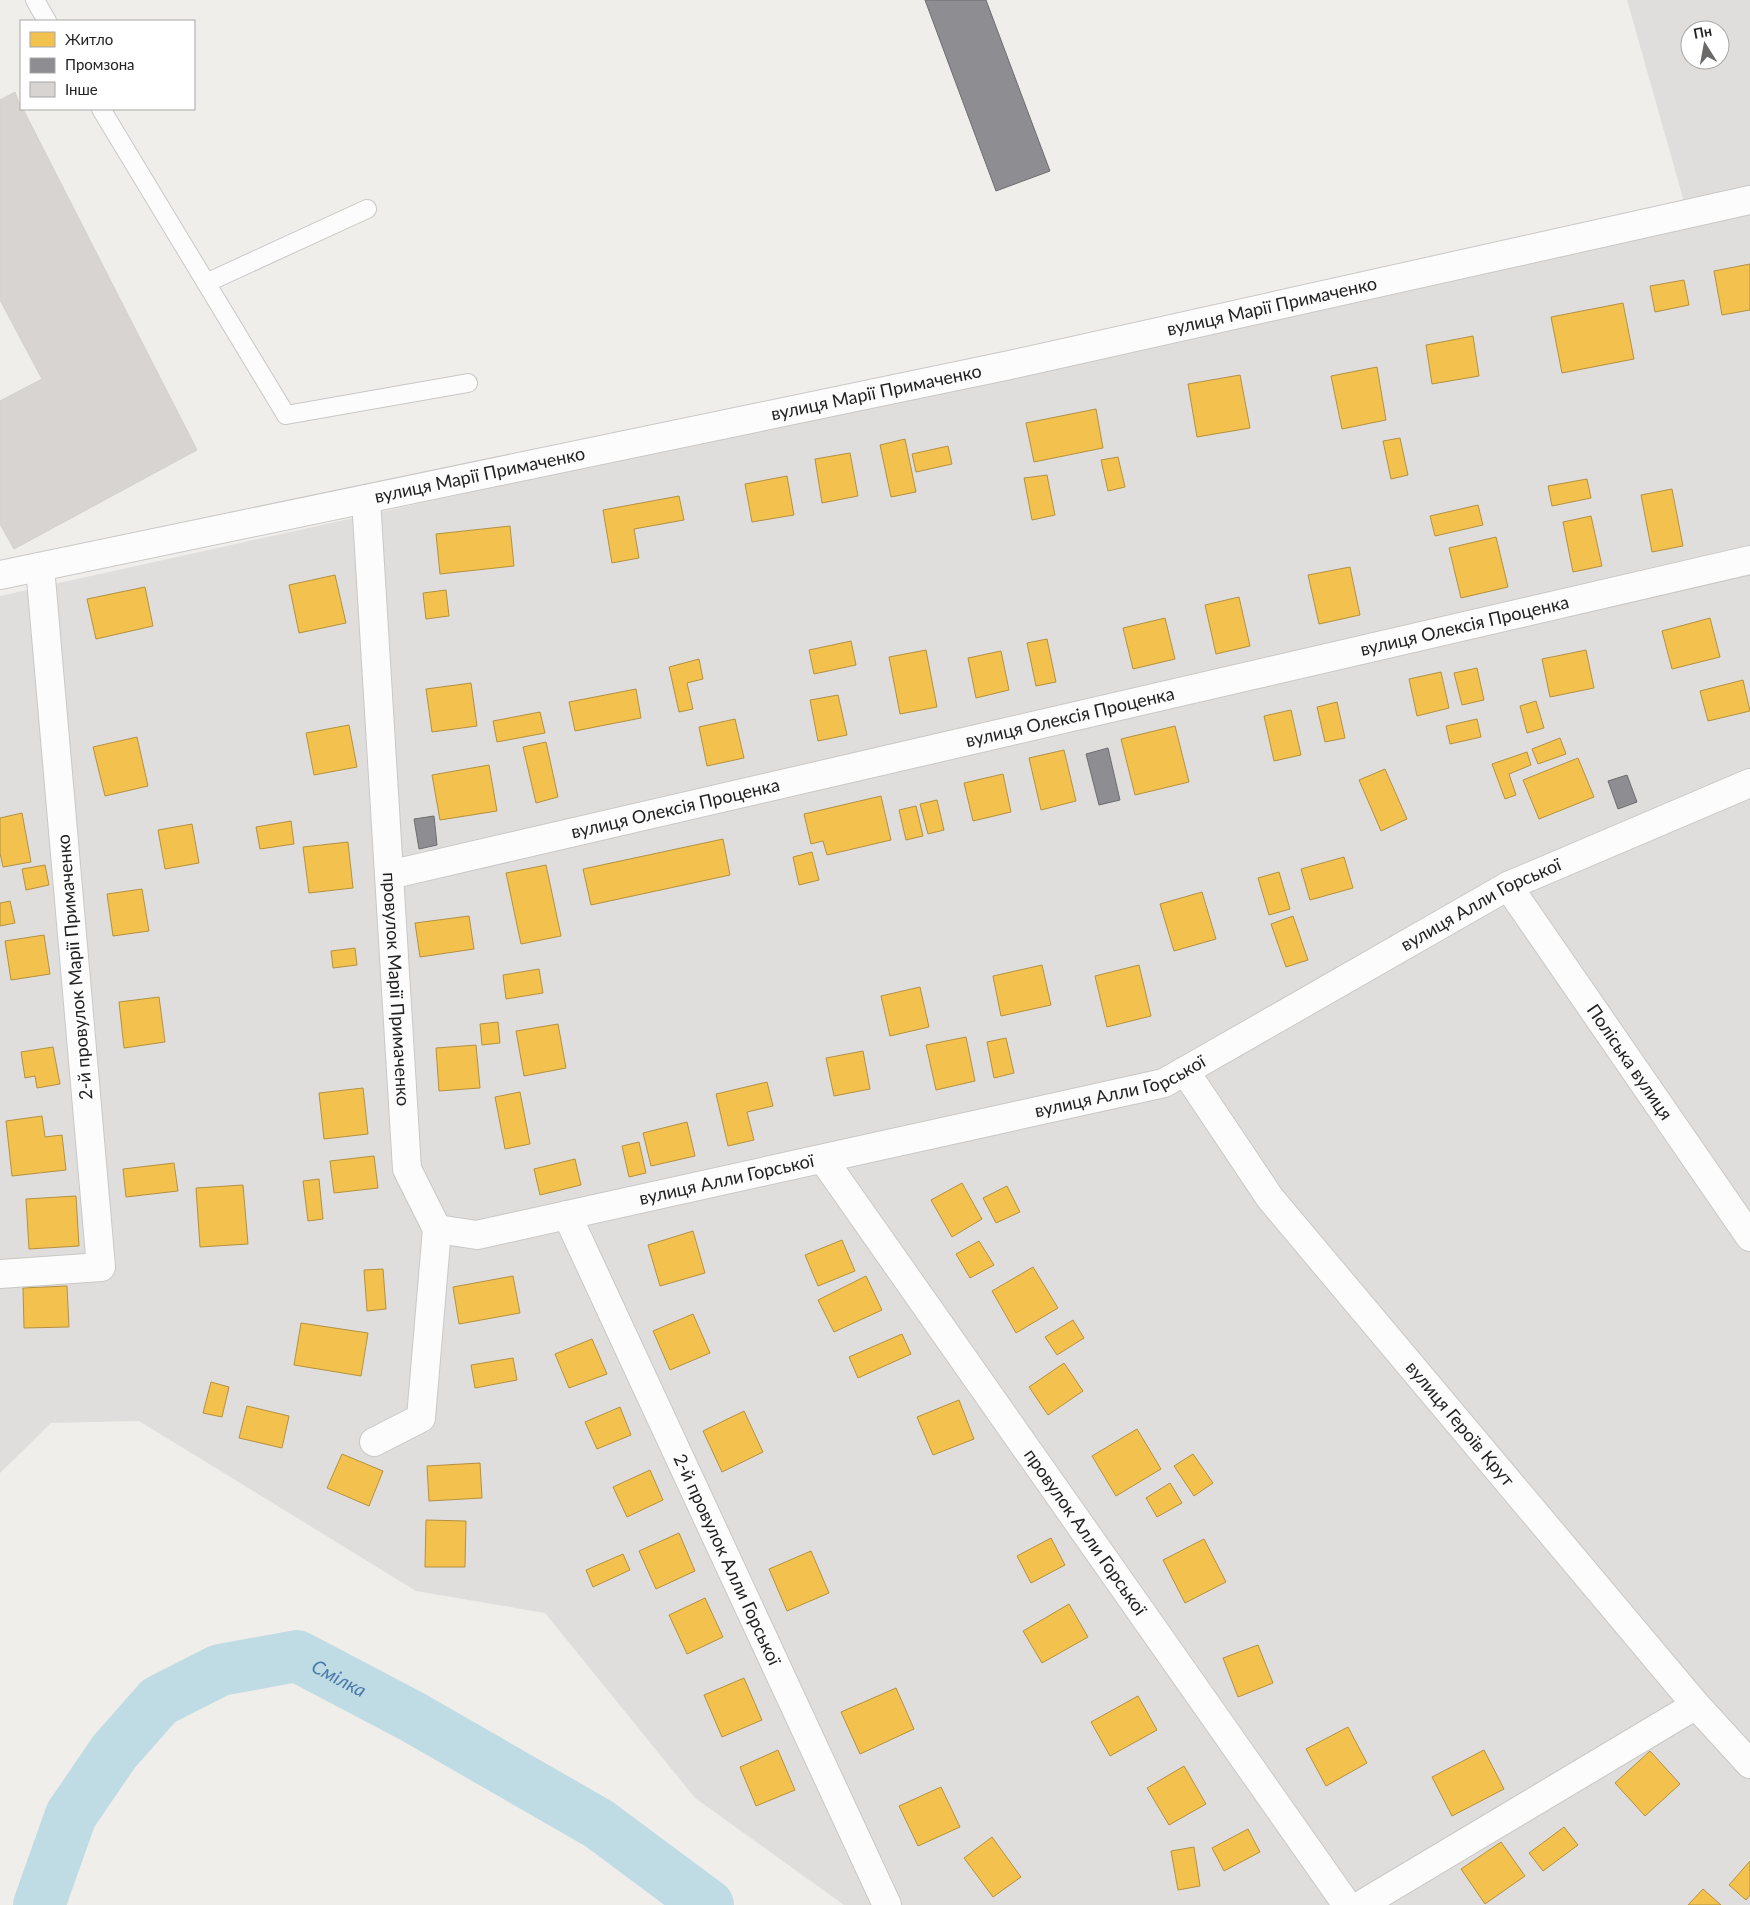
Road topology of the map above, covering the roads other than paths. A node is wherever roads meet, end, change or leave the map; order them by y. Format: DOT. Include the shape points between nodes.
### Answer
graph roads {
  1 [pos="35,0"];
  2 [pos="47,20"];
  3 [pos="101,110"];
  4 [pos="1750,200"];
  5 [pos="367,209"];
  6 [pos="206,283"];
  7 [pos="468,383"];
  8 [pos="366,499"];
  9 [pos="1750,560"];
  10 [pos="40,567"];
  11 [pos="0,575"];
  12 [pos="1750,783"];
  13 [pos="389,875"];
  14 [pos="1508,886"];
  15 [pos="1185,1071"];
  16 [pos="823,1159"];
  17 [pos="567,1215"];
  18 [pos="437,1229"];
  19 [pos="1750,1237"];
  20 [pos="0,1274"];
  21 [pos="374,1442"];
  22 [pos="1696,1705"];
  23 [pos="1750,1764"];
  24 [pos="887,1905"];
  25 [pos="1347,1905"];
  26 [pos="1361,1905"];
  1 -- 2 [label="lane"];
  3 -- 6 [label="lane"];
  4 -- 8 [label="street, вулиця Марії Примаченко" via="1005,366"];
  5 -- 6 [label="lane"];
  6 -- 7 [label="lane" via="286,414"];
  8 -- 10 [label="street, вулиця Марії Примаченко"];
  8 -- 13 [label="street, провулок Марії Примаченко"];
  9 -- 13 [label="street, вулиця Олексія Проценка"];
  10 -- 11 [label="street, вулиця Марії Примаченко"];
  10 -- 20 [label="street, 2-й провулок Марії Примаченко" via="101,1267"];
  12 -- 14 [label="street, вулиця Алли Горської"];
  13 -- 18 [label="street, провулок Марії Примаченко" via="406,1169"];
  14 -- 15 [label="street, вулиця Алли Горської"];
  14 -- 19 [label="street, Поліська вулиця"];
  15 -- 16 [label="street, вулиця Алли Горської" via="1164,1083"];
  15 -- 22 [label="street, вулиця Героїв Крут" via="1270,1198"];
  16 -- 17 [label="street, вулиця Алли Горської"];
  16 -- 25 [label="street, провулок Алли Горської"];
  17 -- 18 [label="street, вулиця Алли Горської" via="478,1235"];
  17 -- 24 [label="street, 2-й провулок Алли Горської"];
  18 -- 21 [label="street" via="421,1418"];
  22 -- 23 [label="street, вулиця Героїв Крут"];
  22 -- 26 [label="street"];
}
